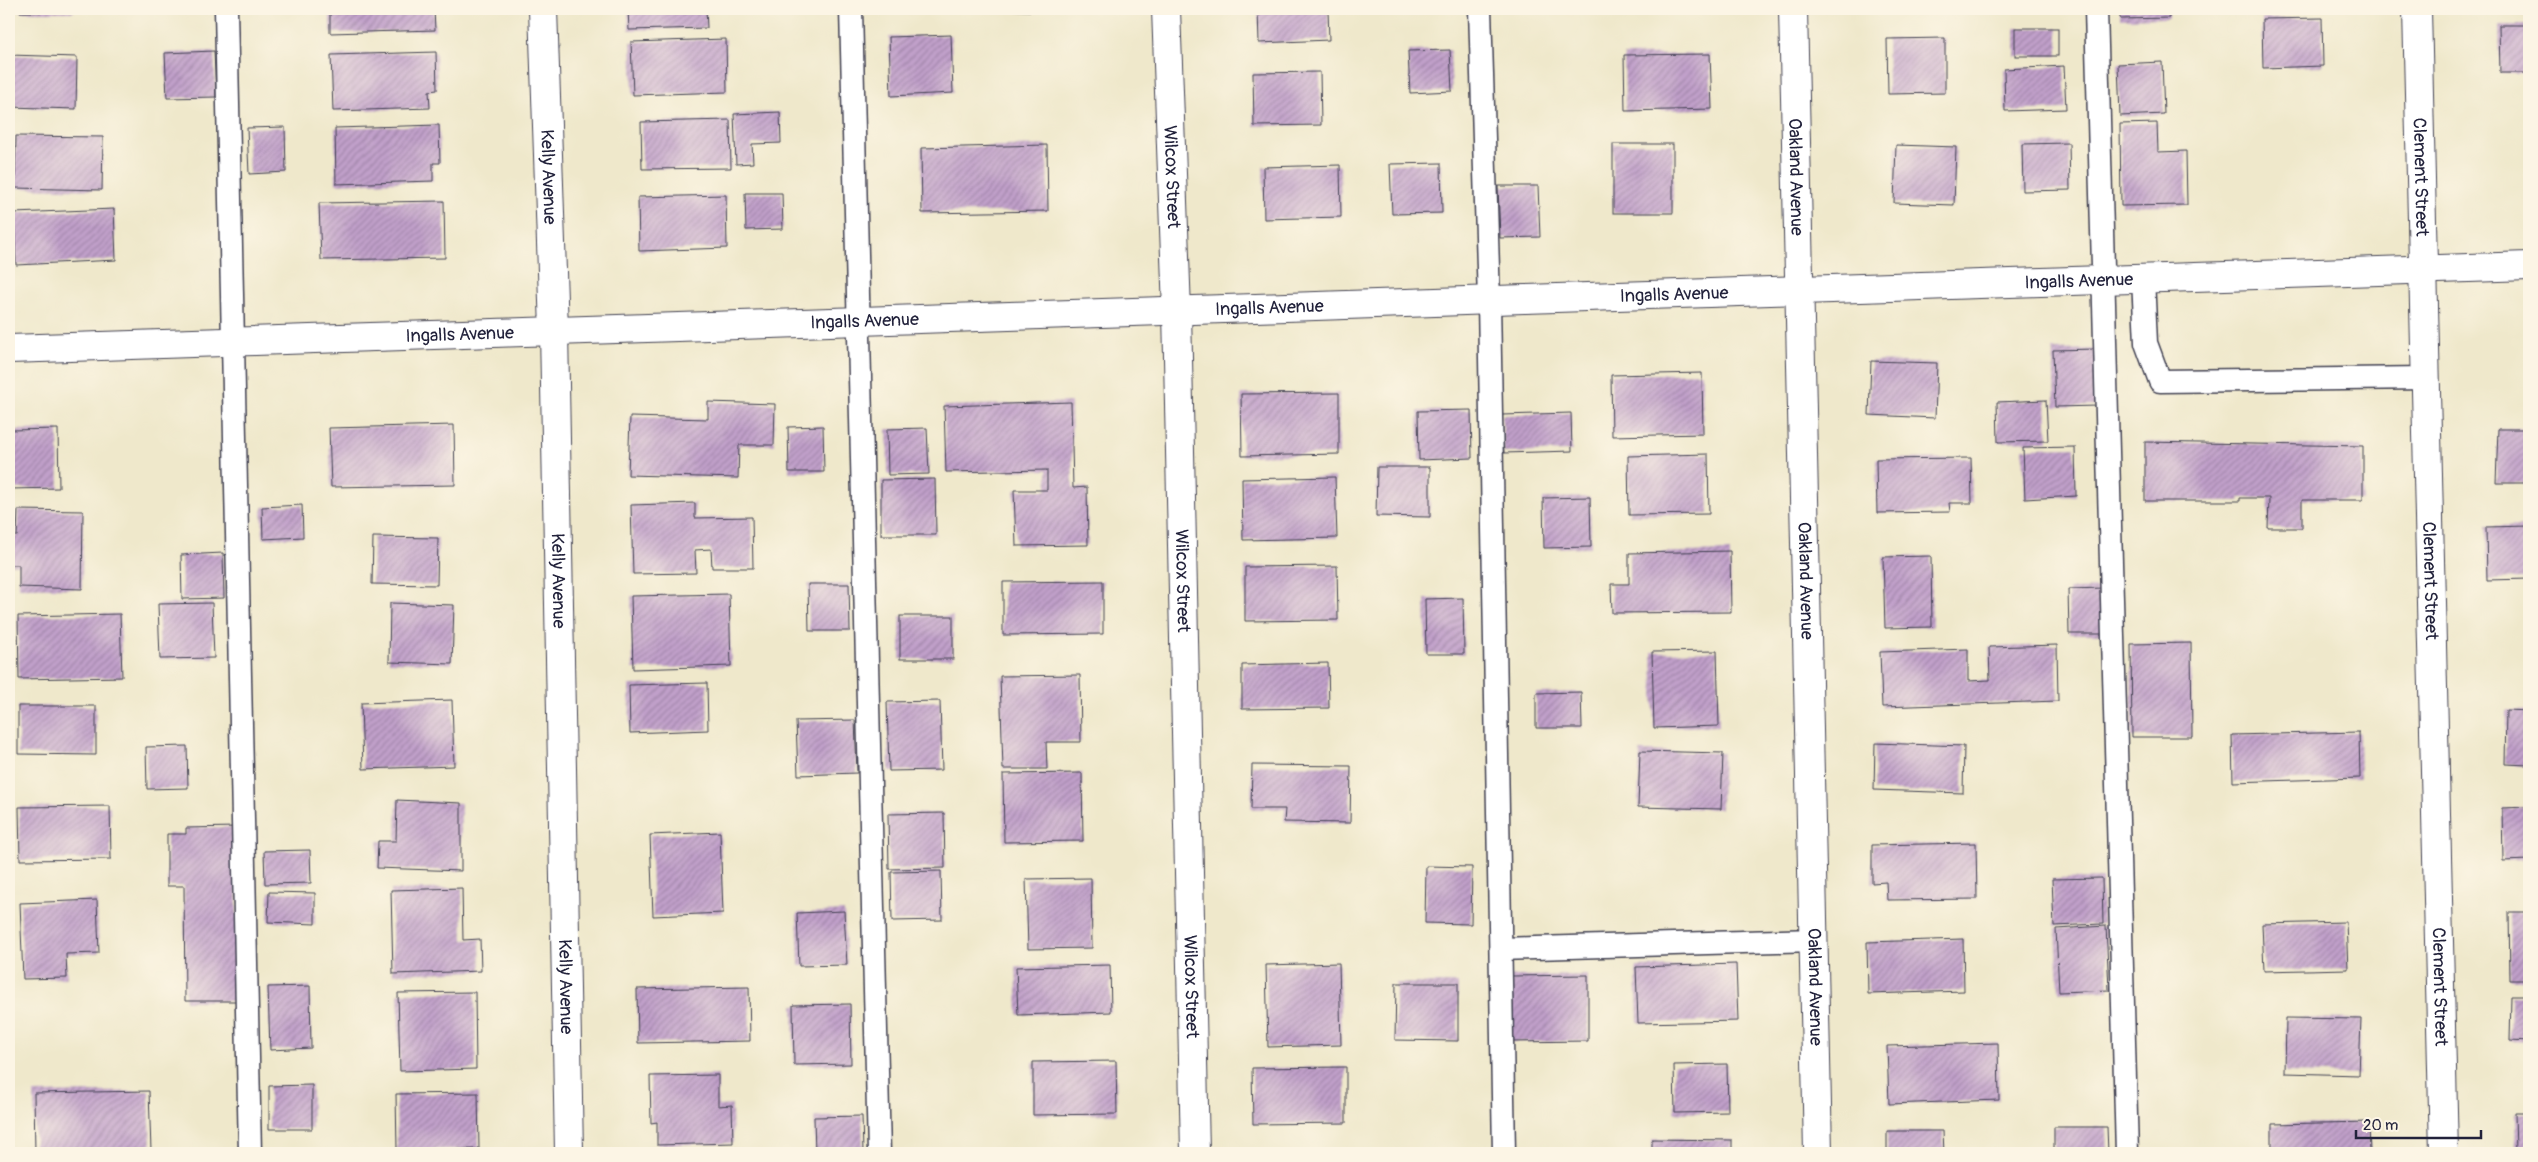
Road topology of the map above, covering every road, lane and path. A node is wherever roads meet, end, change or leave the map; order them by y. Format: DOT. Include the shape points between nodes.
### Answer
graph roads {
  1 [pos="226,9"];
  2 [pos="543,9"];
  3 [pos="851,9"];
  4 [pos="1166,9"];
  5 [pos="1480,9"];
  6 [pos="1792,9"];
  7 [pos="2096,9"];
  8 [pos="2417,9"];
  9 [pos="2529,266"];
  10 [pos="2424,269"];
  11 [pos="2143,278"];
  12 [pos="2104,280"];
  13 [pos="1797,290"];
  14 [pos="1489,300"];
  15 [pos="1177,311"];
  16 [pos="860,321"];
  17 [pos="554,330"];
  18 [pos="233,342"];
  19 [pos="9,349"];
  20 [pos="2427,378"];
  21 [pos="1815,940"];
  22 [pos="1501,949"];
  23 [pos="250,1153"];
  24 [pos="569,1153"];
  25 [pos="879,1153"];
  26 [pos="1195,1153"];
  27 [pos="1504,1153"];
  28 [pos="1818,1153"];
  29 [pos="2127,1153"];
  30 [pos="2444,1153"];
  1 -- 18 [label="lane"];
  2 -- 17 [label="street, Kelly Avenue"];
  3 -- 16 [label="lane"];
  4 -- 15 [label="street, Wilcox Street"];
  5 -- 14 [label="lane"];
  6 -- 13 [label="street, Oakland Avenue"];
  7 -- 12 [label="lane"];
  8 -- 10 [label="street, Clement Street"];
  9 -- 10 [label="street, Ingalls Avenue"];
  10 -- 11 [label="street, Ingalls Avenue"];
  10 -- 20 [label="street, Clement Street"];
  11 -- 12 [label="street, Ingalls Avenue"];
  11 -- 20 [label="lane" via="2146,344 2160,381"];
  12 -- 13 [label="street, Ingalls Avenue"];
  12 -- 29 [label="lane"];
  13 -- 14 [label="street, Ingalls Avenue"];
  13 -- 21 [label="street, Oakland Avenue"];
  14 -- 15 [label="street, Ingalls Avenue"];
  14 -- 22 [label="lane"];
  15 -- 16 [label="street, Ingalls Avenue"];
  15 -- 26 [label="street, Wilcox Street"];
  16 -- 17 [label="street, Ingalls Avenue"];
  16 -- 25 [label="lane"];
  17 -- 18 [label="street, Ingalls Avenue"];
  17 -- 24 [label="street, Kelly Avenue"];
  18 -- 19 [label="street, Ingalls Avenue"];
  18 -- 23 [label="lane"];
  20 -- 30 [label="street, Clement Street"];
  21 -- 22 [label="lane"];
  21 -- 28 [label="street, Oakland Avenue"];
  22 -- 27 [label="lane"];
}
